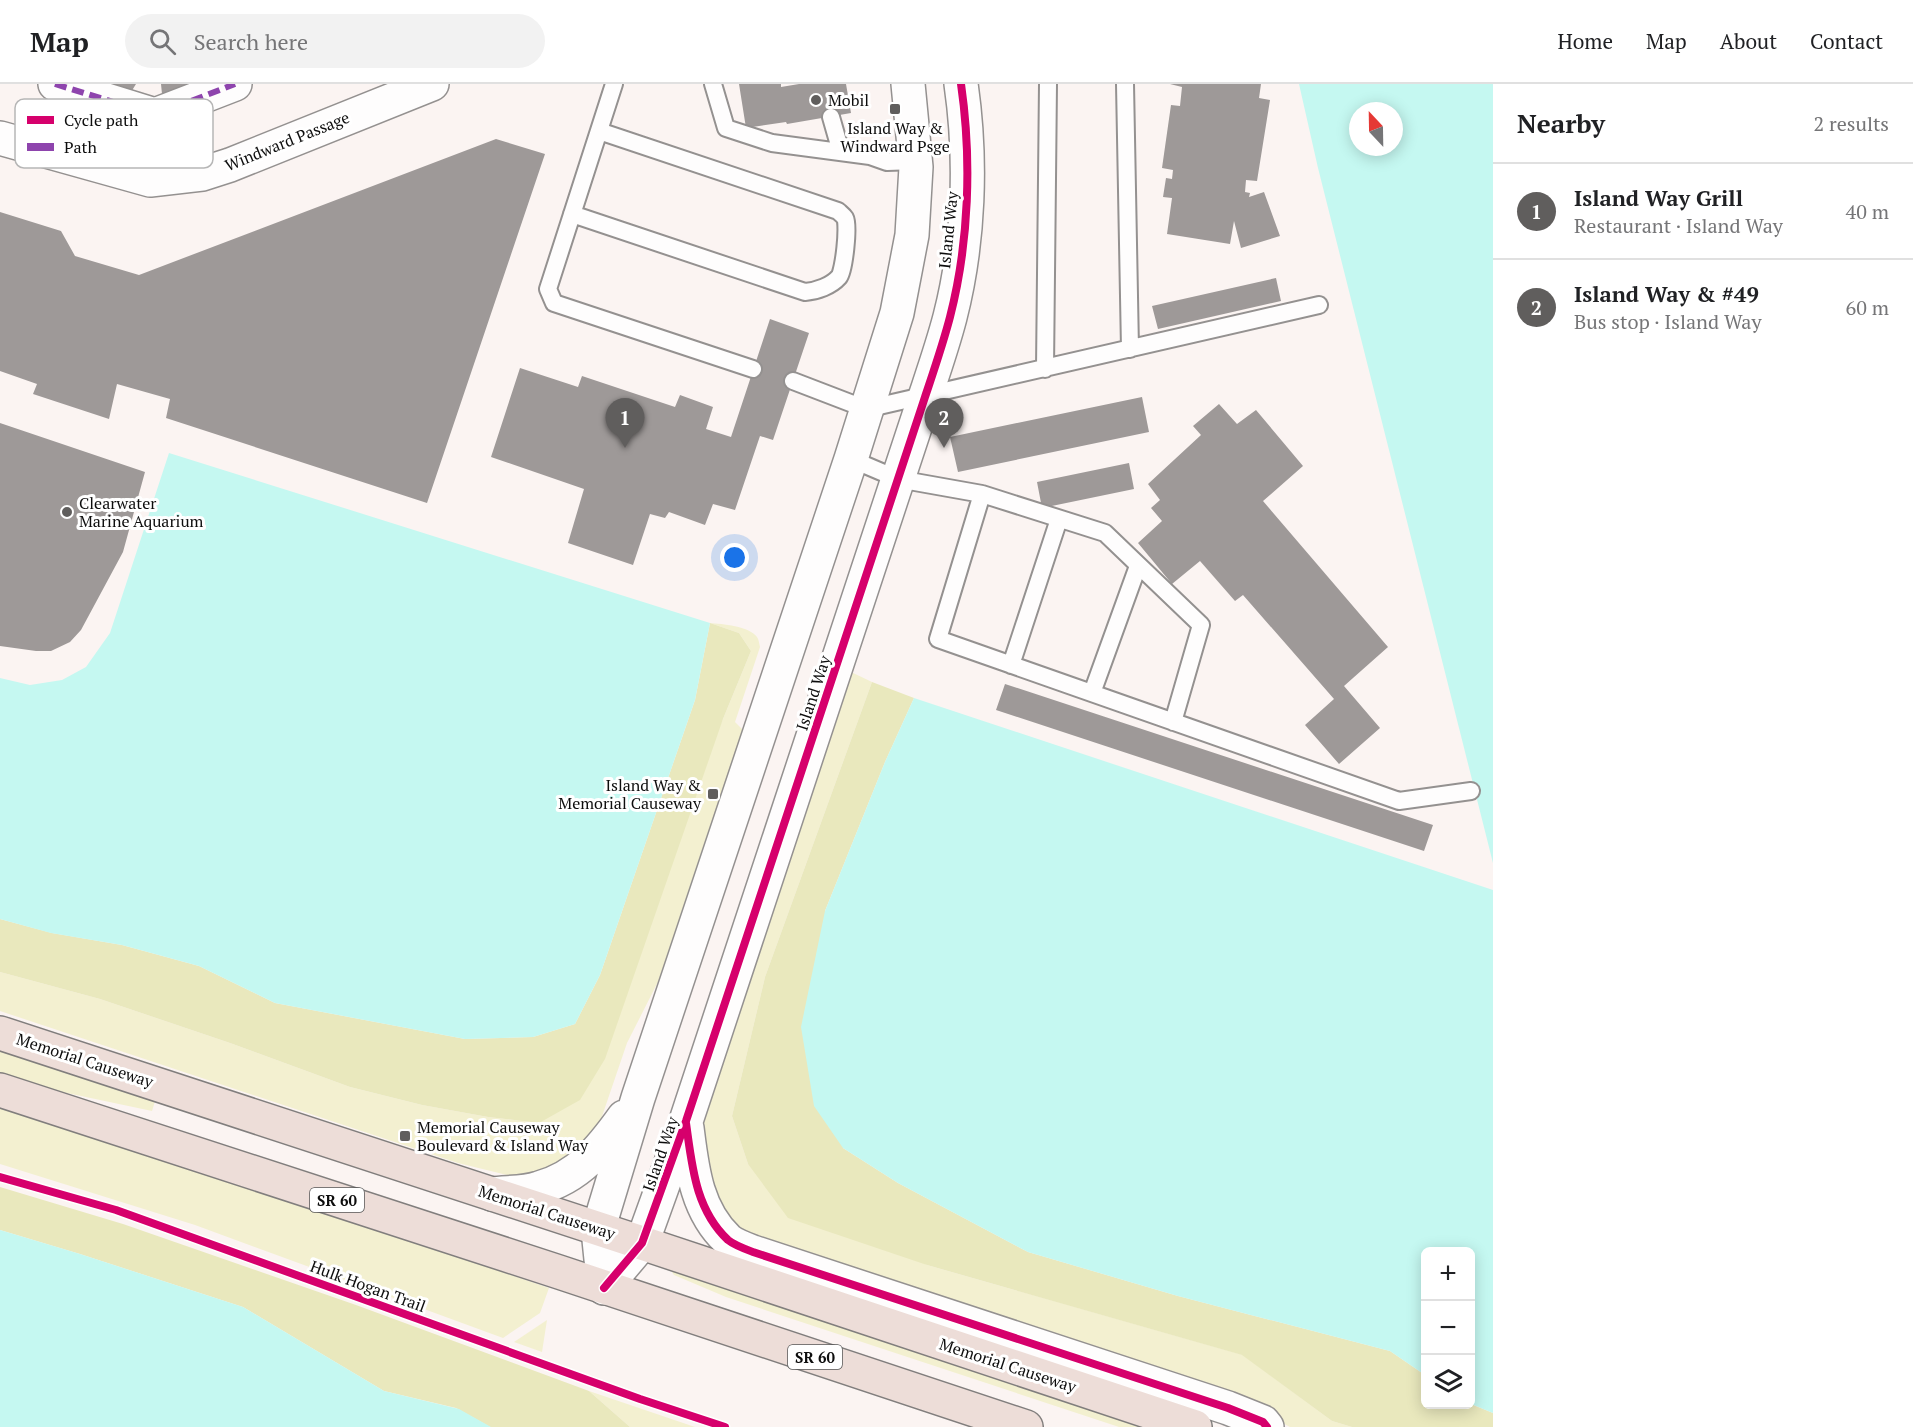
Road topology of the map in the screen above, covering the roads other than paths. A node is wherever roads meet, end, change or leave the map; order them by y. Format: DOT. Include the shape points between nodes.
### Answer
graph roads {
  1 [pos="55,84"];
  2 [pos="235,84"];
  3 [pos="614,84"];
  4 [pos="713,84"];
  5 [pos="908,84"];
  6 [pos="961,84"];
  7 [pos="1048,84"];
  8 [pos="1125,84"];
  9 [pos="417,87"];
  10 [pos="103,99"];
  11 [pos="196,99"];
  12 [pos="831,117"];
  13 [pos="599,131"];
  14 [pos="0,138"];
  15 [pos="15,142"];
  16 [pos="841,152"];
  17 [pos="916,161"];
  18 [pos="107,168"];
  19 [pos="572,214"];
  20 [pos="1319,305"];
  21 [pos="1130,349"];
  22 [pos="753,369"];
  23 [pos="1045,369"];
  24 [pos="793,381"];
  25 [pos="926,396"];
  26 [pos="866,410"];
  27 [pos="851,459"];
  28 [pos="898,478"];
  29 [pos="982,494"];
  30 [pos="1059,519"];
  31 [pos="1138,566"];
  32 [pos="1011,665"];
  33 [pos="1092,693"];
  34 [pos="1173,722"];
  35 [pos="1471,791"];
  36 [pos="0,1033"];
  37 [pos="0,1090"];
  38 [pos="638,1098"];
  39 [pos="686,1120"];
  40 [pos="492,1194"];
  41 [pos="598,1230"];
  42 [pos="642,1243"];
  43 [pos="604,1288"];
  44 [pos="1026,1427"];
  45 [pos="1195,1427"];
  46 [pos="1267,1427"];
  1 -- 10 [label="street"];
  2 -- 11 [label="street"];
  3 -- 13 [label="lane"];
  4 -- 16 [label="lane" via="726,128 772,143"];
  5 -- 17 [label="street"];
  6 -- 25 [label="street, Island Way" via="967,185 962,252 950,316"];
  7 -- 23 [label="lane"];
  8 -- 21 [label="lane"];
  9 -- 18 [label="street, Windward Passage" via="202,174 150,180"];
  12 -- 16 [label="lane"];
  13 -- 19 [label="lane"];
  13 -- 19 [label="lane" via="838,211 847,226 842,271 817,291 805,292"];
  14 -- 15 [label="street, Windward Passage"];
  16 -- 17 [label="lane" via="887,162"];
  17 -- 26 [label="street" via="912,235 897,313"];
  19 -- 22 [label="lane" via="548,288 554,303"];
  20 -- 21 [label="lane"];
  21 -- 23 [label="lane"];
  23 -- 25 [label="lane"];
  24 -- 26 [label="lane"];
  25 -- 26 [label="lane"];
  25 -- 28 [label="street, Island Way"];
  26 -- 27 [label="street"];
  27 -- 28 [label="lane"];
  27 -- 38 [label="street"];
  28 -- 29 [label="lane"];
  28 -- 39 [label="street, Island Way"];
  29 -- 30 [label="lane"];
  29 -- 32 [label="lane" via="938,639"];
  30 -- 31 [label="lane" via="1105,533"];
  30 -- 32 [label="lane"];
  31 -- 33 [label="lane"];
  31 -- 34 [label="lane" via="1202,625"];
  32 -- 33 [label="lane"];
  33 -- 34 [label="lane"];
  34 -- 35 [label="lane" via="1399,801"];
  36 -- 40 [label="main road, Memorial Causeway"];
  37 -- 43 [label="main road, SR 60"];
  38 -- 40 [label="street" via="602,1148 569,1176 538,1189"];
  38 -- 41 [label="street"];
  39 -- 42 [label="street, Island Way"];
  39 -- 46 [label="street" via="700,1199 729,1241 802,1269 1228,1408"];
  40 -- 41 [label="main road, Memorial Causeway"];
  41 -- 42 [label="main road, Memorial Causeway"];
  41 -- 43 [label="street"];
  42 -- 43 [label="street, Island Way"];
  42 -- 45 [label="main road, Memorial Causeway"];
  43 -- 44 [label="main road, SR 60"];
}
